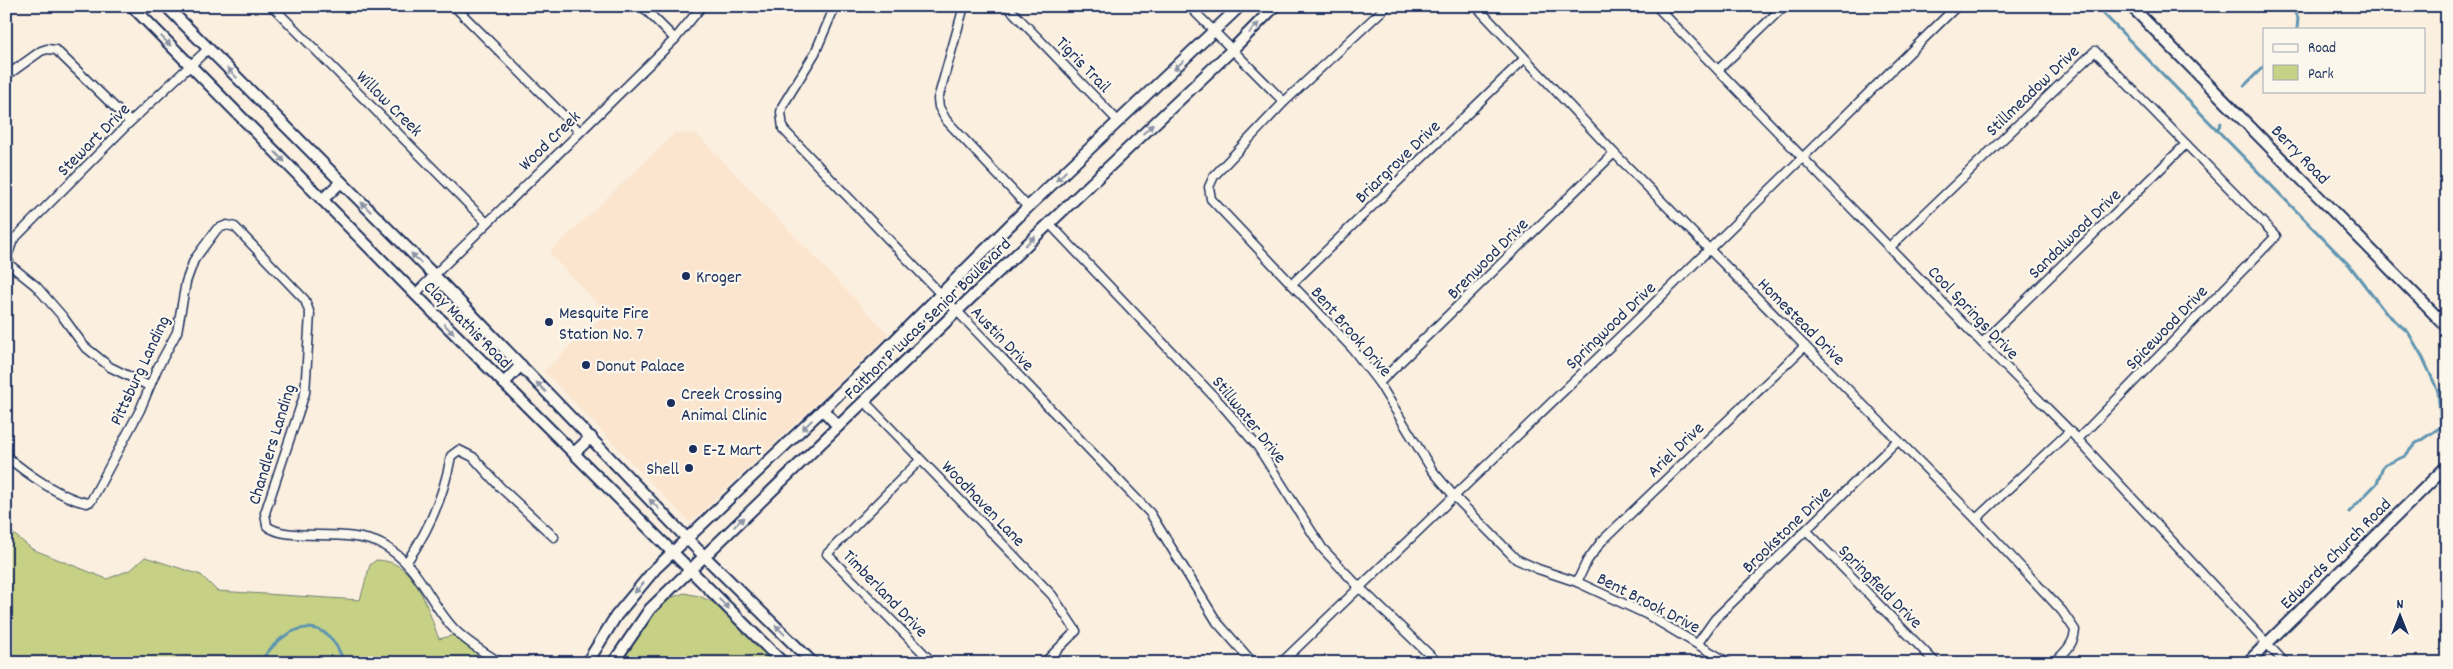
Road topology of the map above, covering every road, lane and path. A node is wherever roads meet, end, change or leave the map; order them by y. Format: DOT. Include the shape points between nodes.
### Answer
graph roads {
  1 [pos="132,6"];
  2 [pos="166,6"];
  3 [pos="272,6"];
  4 [pos="454,6"];
  5 [pos="642,6"];
  6 [pos="702,6"];
  7 [pos="835,6"];
  8 [pos="964,6"];
  9 [pos="1008,6"];
  10 [pos="1189,6"];
  11 [pos="1240,6"];
  12 [pos="1274,6"];
  13 [pos="1387,6"];
  14 [pos="1476,6"];
  15 [pos="1656,6"];
  16 [pos="1784,6"];
  17 [pos="1957,6"];
  18 [pos="2131,6"];
  19 [pos="1214,32"];
  20 [pos="675,39"];
  21 [pos="208,49"];
  22 [pos="1233,49"];
  23 [pos="1524,60"];
  24 [pos="191,65"];
  25 [pos="1718,70"];
  26 [pos="6,76"];
  27 [pos="1284,102"];
  28 [pos="1118,121"];
  29 [pos="130,122"];
  30 [pos="579,132"];
  31 [pos="2186,144"];
  32 [pos="1614,153"];
  33 [pos="1803,158"];
  34 [pos="340,182"];
  35 [pos="322,200"];
  36 [pos="1028,207"];
  37 [pos="486,222"];
  38 [pos="1049,223"];
  39 [pos="227,225"];
  40 [pos="2276,236"];
  41 [pos="1890,248"];
  42 [pos="1709,249"];
  43 [pos="7,257"];
  44 [pos="434,275"];
  45 [pos="1292,284"];
  46 [pos="415,294"];
  47 [pos="941,294"];
  48 [pos="957,311"];
  49 [pos="2447,327"];
  50 [pos="1982,343"];
  51 [pos="1805,346"];
  52 [pos="521,366"];
  53 [pos="1379,383"];
  54 [pos="504,384"];
  55 [pos="149,386"];
  56 [pos="864,401"];
  57 [pos="823,410"];
  58 [pos="838,426"];
  59 [pos="2070,431"];
  60 [pos="590,437"];
  61 [pos="2078,439"];
  62 [pos="1898,440"];
  63 [pos="574,454"];
  64 [pos="6,456"];
  65 [pos="920,460"];
  66 [pos="2447,466"];
  67 [pos="1454,496"];
  68 [pos="1976,519"];
  69 [pos="1806,530"];
  70 [pos="554,537"];
  71 [pos="688,539"];
  72 [pos="673,553"];
  73 [pos="704,556"];
  74 [pos="406,563"];
  75 [pos="690,570"];
  76 [pos="1577,582"];
  77 [pos="1359,587"];
  78 [pos="1698,643"];
  79 [pos="2266,643"];
  80 [pos="501,663"];
  81 [pos="587,663"];
  82 [pos="614,663"];
  83 [pos="783,663"];
  84 [pos="813,663"];
  85 [pos="933,663"];
  86 [pos="1044,663"];
  87 [pos="1253,663"];
  88 [pos="1281,663"];
  89 [pos="1438,663"];
  90 [pos="1729,663"];
  91 [pos="1936,663"];
  92 [pos="2054,663"];
  93 [pos="2246,663"];
  94 [pos="2286,663"];
  1 -- 24 [label="street, Clay Mathis Road, one-way"];
  2 -- 21 [label="street, Clay Mathis Road"];
  3 -- 37 [label="street, Willow Creek"];
  4 -- 30 [label="street"];
  5 -- 20 [label="street"];
  6 -- 20 [label="street, Wood Creek"];
  7 -- 47 [label="street, Austin Drive" via="815,53 783,104 783,129"];
  8 -- 36 [label="street" via="940,88 939,107 946,120"];
  9 -- 28 [label="street, Tigris Trail"];
  10 -- 19 [label="street"];
  11 -- 19 [label="street, Faithon P Lucas Senior Boulevard"];
  22 -- 12 [label="street, Faithon P Lucas Senior Boulevard, one-way"];
  13 -- 27 [label="street, Bent Brook Drive"];
  14 -- 23 [label="street, Homestead Drive"];
  15 -- 25 [label="street, Cool Springs Drive"];
  16 -- 25 [label="street"];
  17 -- 33 [label="street, Springwood Drive"];
  18 -- 49 [label="street, Berry Road"];
  19 -- 22 [label="street"];
  19 -- 28 [label="street, Faithon P Lucas Senior Boulevard, one-way"];
  20 -- 30 [label="street, Wood Creek"];
  21 -- 24 [label="street, Stewart Drive"];
  34 -- 21 [label="street, Clay Mathis Road, one-way"];
  22 -- 27 [label="street"];
  38 -- 22 [label="street, Faithon P Lucas Senior Boulevard, one-way"];
  23 -- 32 [label="street, Homestead Drive"];
  23 -- 45 [label="street, Briargrove Drive"];
  24 -- 29 [label="street, Stewart Drive"];
  24 -- 35 [label="street, Clay Mathis Road, one-way"];
  25 -- 33 [label="street, Cool Springs Drive"];
  26 -- 29 [label="street" via="42,51 56,50"];
  27 -- 45 [label="street, Bent Brook Drive" via="1214,176 1210,192 1216,204"];
  28 -- 36 [label="street, Faithon P Lucas Senior Boulevard, one-way"];
  29 -- 43 [label="street, Stewart Drive" via="13,240"];
  30 -- 37 [label="street, Wood Creek"];
  31 -- 40 [label="street, Stillmeadow Drive"];
  31 -- 41 [label="street, Stillmeadow Drive" via="2095,51"];
  31 -- 50 [label="street, Sandalwood Drive"];
  32 -- 42 [label="street, Homestead Drive"];
  32 -- 53 [label="street, Brenwood Drive"];
  33 -- 41 [label="street, Cool Springs Drive"];
  33 -- 42 [label="street, Springwood Drive"];
  34 -- 35 [label="street"];
  44 -- 34 [label="street, Clay Mathis Road, one-way"];
  35 -- 46 [label="street, Clay Mathis Road"];
  36 -- 47 [label="street, Faithon P Lucas Senior Boulevard"];
  37 -- 44 [label="street, Wood Creek"];
  48 -- 38 [label="street, Faithon P Lucas Senior Boulevard, one-way"];
  38 -- 77 [label="street, Stillwater Drive" via="1221,404 1274,471 1322,548"];
  39 -- 55 [label="street, Pittsburg Landing" via="214,233 189,271 179,325"];
  39 -- 74 [label="street, Chandlers Landing" via="235,227 305,300 310,314 305,393 266,513 267,526 287,533 358,536 381,544"];
  40 -- 61 [label="street, Spicewood Drive"];
  41 -- 50 [label="street, Cool Springs Drive"];
  42 -- 51 [label="street, Homestead Drive"];
  42 -- 67 [label="street, Springwood Drive"];
  43 -- 55 [label="street" via="10,265 58,310 84,346 110,367"];
  44 -- 46 [label="street, Wood Creek"];
  44 -- 52 [label="street, Clay Mathis Road"];
  45 -- 53 [label="street, Bent Brook Drive" via="1352,348"];
  46 -- 54 [label="street, Clay Mathis Road, one-way"];
  47 -- 48 [label="street, Austin Drive"];
  47 -- 57 [label="street, Faithon P Lucas Senior Boulevard"];
  48 -- 56 [label="street, Faithon P Lucas Senior Boulevard"];
  48 -- 87 [label="street, Austin Drive" via="1150,513 1217,622"];
  50 -- 59 [label="street, Cool Springs Drive"];
  51 -- 62 [label="street, Homestead Drive"];
  51 -- 76 [label="street, Ariel Drive" via="1602,542 1587,561"];
  52 -- 54 [label="street"];
  60 -- 52 [label="street, Clay Mathis Road, one-way"];
  53 -- 67 [label="street, Bent Brook Drive" via="1432,470"];
  54 -- 63 [label="street, Clay Mathis Road"];
  55 -- 64 [label="street, Pittsburg Landing" via="140,410 87,503 47,485"];
  56 -- 58 [label="street, Faithon P Lucas Senior Boulevard"];
  56 -- 65 [label="street, Woodhaven Lane"];
  57 -- 58 [label="street"];
  57 -- 71 [label="street, Faithon P Lucas Senior Boulevard, one-way"];
  73 -- 58 [label="street, Faithon P Lucas Senior Boulevard, one-way"];
  59 -- 61 [label="street, Cool Springs Drive"];
  59 -- 68 [label="street"];
  60 -- 63 [label="street"];
  71 -- 60 [label="street, Clay Mathis Road, one-way"];
  61 -- 79 [label="street, Cool Springs Drive"];
  62 -- 68 [label="street, Homestead Drive"];
  62 -- 69 [label="street, Brookstone Drive"];
  63 -- 72 [label="street, Clay Mathis Road"];
  65 -- 85 [label="street, Timberland Drive" via="827,554"];
  65 -- 86 [label="street, Woodhaven Lane" via="1052,594 1076,631"];
  66 -- 79 [label="street, Edwards Church Road"];
  67 -- 76 [label="street, Bent Brook Drive" via="1516,559 1538,570"];
  67 -- 77 [label="street, Springwood Drive"];
  68 -- 92 [label="street, Homestead Drive" via="2071,622 2074,638"];
  69 -- 78 [label="street, Brookstone Drive" via="1715,619"];
  69 -- 91 [label="street, Springfield Drive"];
  70 -- 74 [label="street" via="473,457 459,450 451,456 443,490 426,533"];
  71 -- 72 [label="street, Faithon P Lucas Senior Boulevard"];
  71 -- 73 [label="street, Clay Mathis Road"];
  72 -- 75 [label="street, Clay Mathis Road"];
  72 -- 81 [label="street, Faithon P Lucas Senior Boulevard, one-way" via="631,597"];
  73 -- 75 [label="street, Faithon P Lucas Senior Boulevard"];
  84 -- 73 [label="street, Clay Mathis Road, one-way"];
  74 -- 80 [label="street" via="456,632"];
  75 -- 82 [label="street, Faithon P Lucas Senior Boulevard" via="650,609"];
  75 -- 83 [label="street, Clay Mathis Road, one-way"];
  76 -- 78 [label="street, Bent Brook Drive"];
  77 -- 88 [label="street, Springwood Drive"];
  77 -- 89 [label="street, Stillwater Drive"];
  78 -- 90 [label="street, Bent Brook Drive"];
  79 -- 93 [label="street, Edwards Church Road"];
  79 -- 94 [label="street, Cool Springs Drive"];
}
